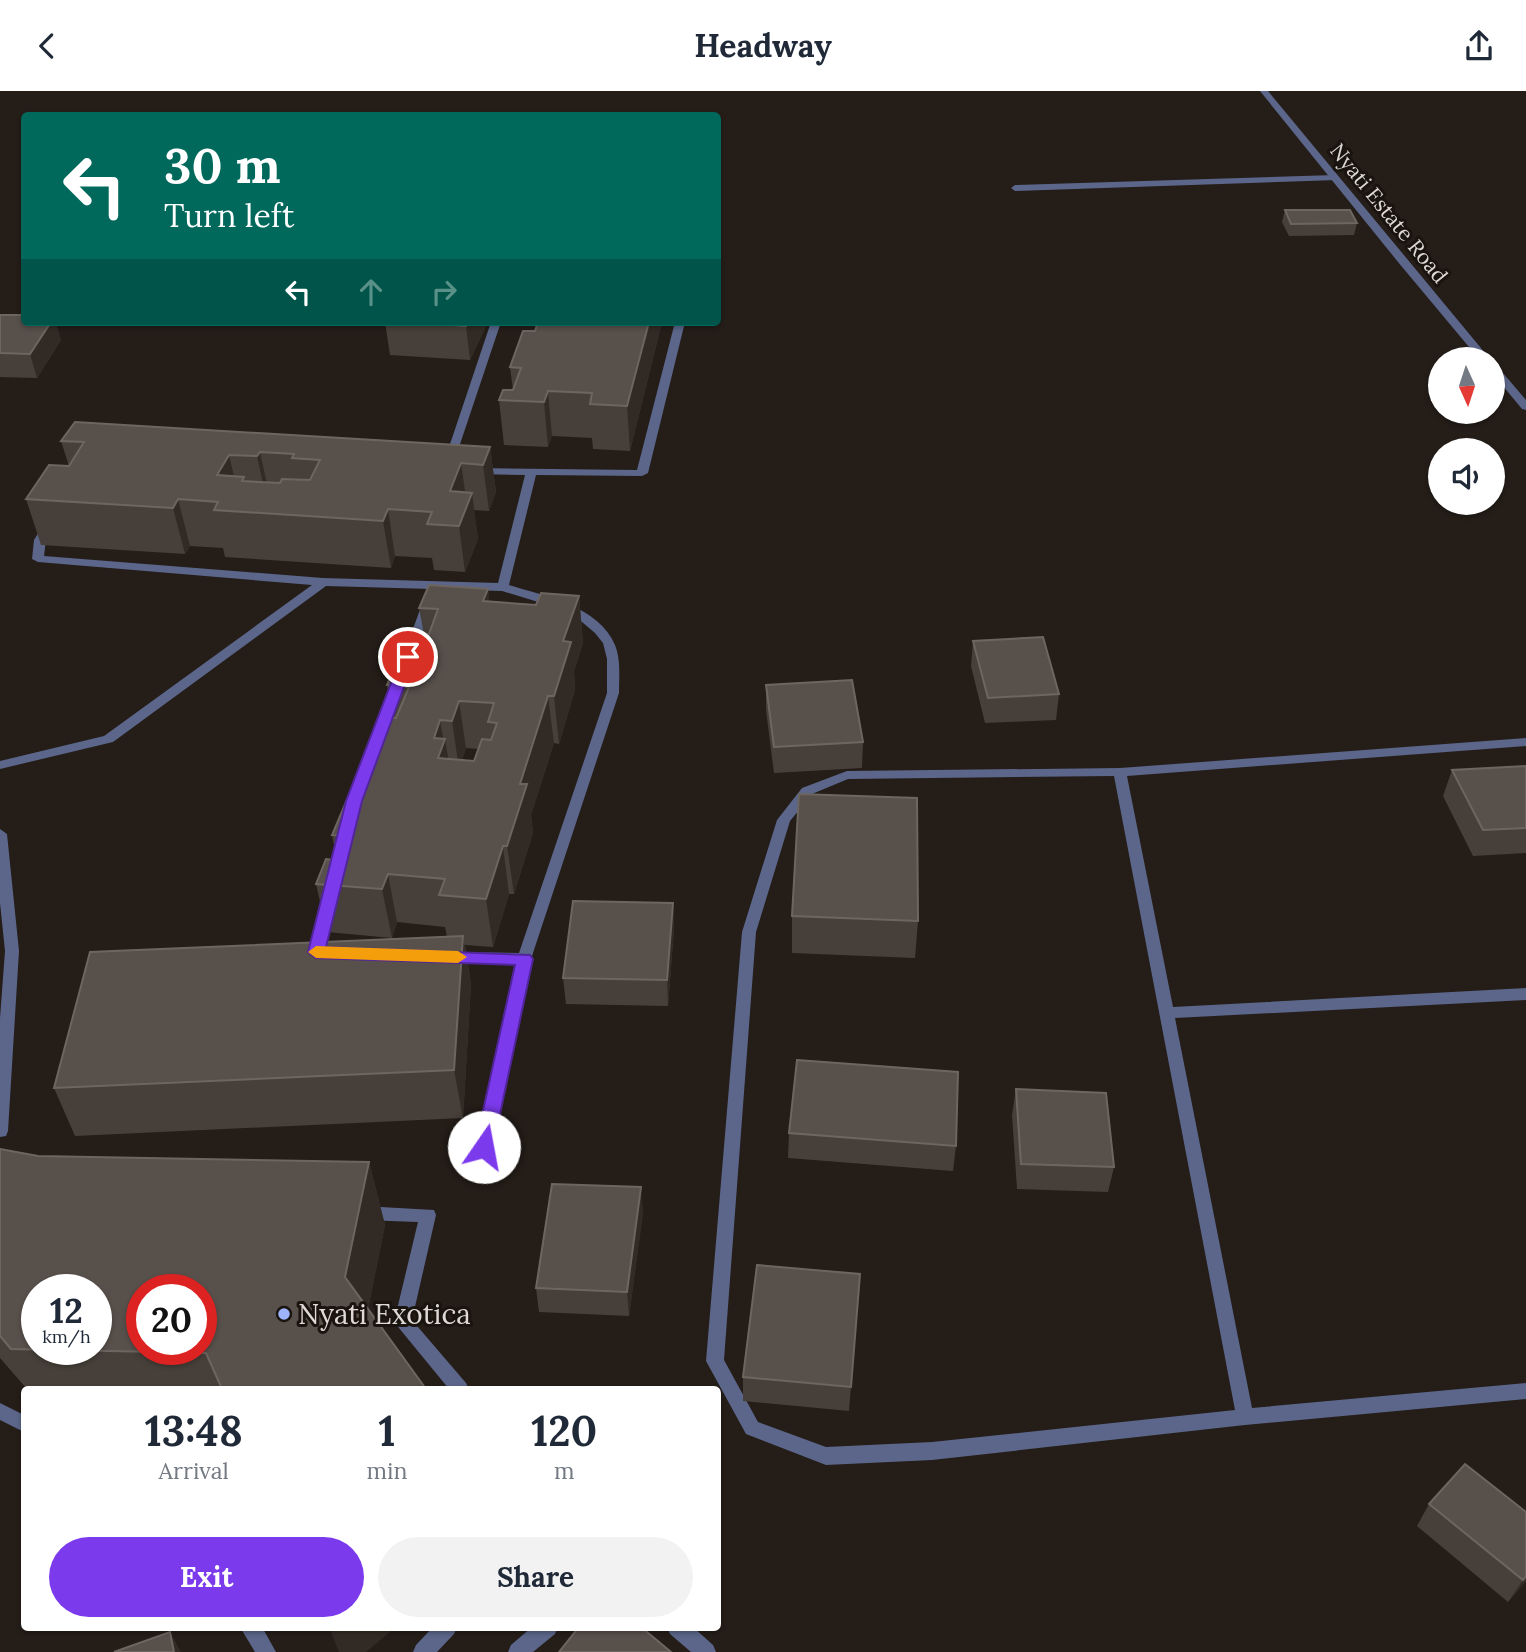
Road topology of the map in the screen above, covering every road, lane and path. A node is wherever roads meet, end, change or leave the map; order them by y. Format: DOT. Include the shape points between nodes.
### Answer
graph roads {
  1 [pos="1264,91"];
  2 [pos="1334,177"];
  3 [pos="1014,188"];
  4 [pos="495,326"];
  5 [pos="679,326"];
  6 [pos="1475,347"];
  7 [pos="1505,382"];
  8 [pos="1526,407"];
  9 [pos="432,470"];
  10 [pos="458,471"];
  11 [pos="531,473"];
  12 [pos="52,517"];
  13 [pos="323,582"];
  14 [pos="436,585"];
  15 [pos="503,587"];
  16 [pos="1526,742"];
  17 [pos="373,750"];
  18 [pos="0,765"];
  19 [pos="1120,772"];
  20 [pos="0,834"];
  21 [pos="332,889"];
  22 [pos="317,952"];
  23 [pos="427,956"];
  24 [pos="524,959"];
  25 [pos="1526,994"];
  26 [pos="1165,1013"];
  27 [pos="0,1131"];
  28 [pos="478,1173"];
  29 [pos="347,1212"];
  30 [pos="457,1386"];
  31 [pos="1526,1391"];
  32 [pos="0,1411"];
  33 [pos="1244,1417"];
  34 [pos="21,1422"];
  35 [pos="253,1631"];
  36 [pos="443,1631"];
  37 [pos="543,1631"];
  38 [pos="682,1631"];
  39 [pos="266,1652"];
  40 [pos="423,1652"];
  41 [pos="518,1652"];
  42 [pos="706,1652"];
  1 -- 2 [label="street, Nyati Estate Road"];
  2 -- 3 [label="street"];
  2 -- 6 [label="street, Nyati Estate Road"];
  4 -- 10 [label="street"];
  5 -- 11 [label="street" via="642,473"];
  7 -- 8 [label="street"];
  9 -- 10 [label="street"];
  10 -- 11 [label="street"];
  11 -- 15 [label="street"];
  12 -- 13 [label="street" via="40,540 38,559"];
  13 -- 14 [label="street"];
  13 -- 18 [label="street" via="108,739"];
  14 -- 15 [label="street"];
  14 -- 17 [label="street"];
  15 -- 24 [label="street" via="572,611 603,631 614,657 613,692"];
  16 -- 19 [label="street"];
  19 -- 26 [label="street"];
  19 -- 33 [label="street" via="847,775 807,790 784,820 749,932 715,1361 752,1427 826,1456 932,1451"];
  20 -- 27 [label="street" via="12,951"];
  21 -- 22 [label="street"];
  23 -- 24 [label="street"];
  24 -- 28 [label="street"];
  25 -- 26 [label="street"];
  26 -- 33 [label="street"];
  29 -- 30 [label="street" via="428,1215 403,1322"];
  31 -- 33 [label="street"];
  32 -- 34 [label="street"];
  35 -- 39 [label="street"];
  36 -- 40 [label="street"];
  37 -- 41 [label="street"];
  38 -- 42 [label="street"];
}
